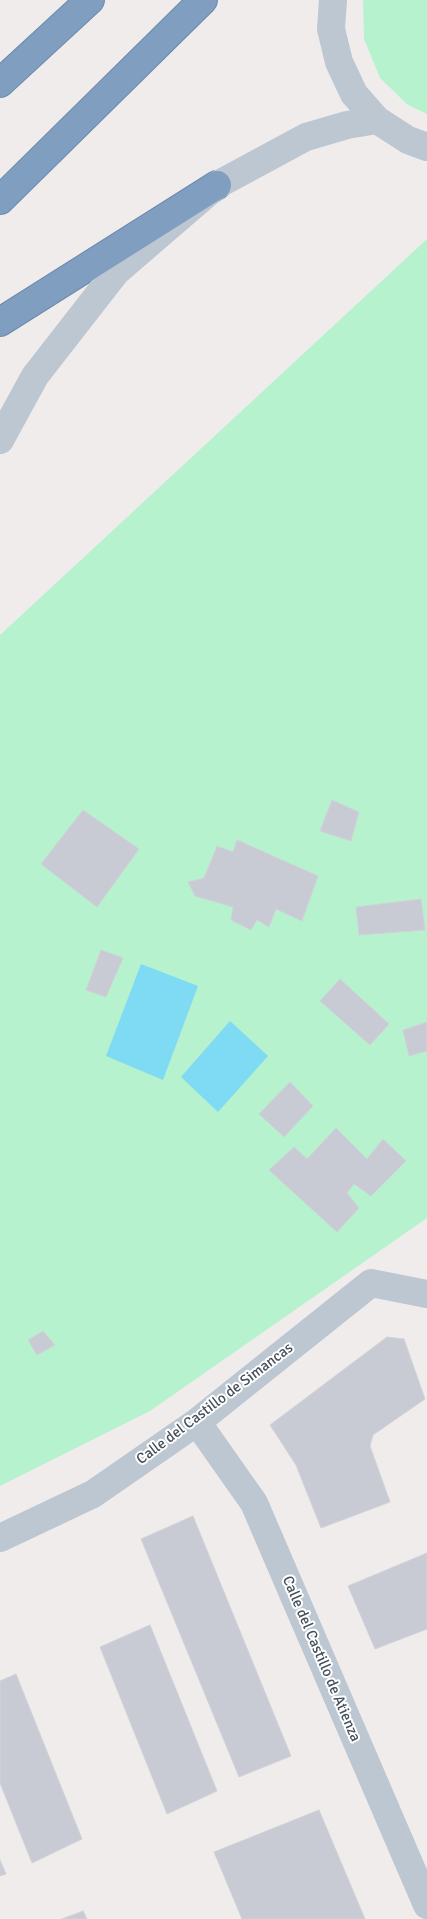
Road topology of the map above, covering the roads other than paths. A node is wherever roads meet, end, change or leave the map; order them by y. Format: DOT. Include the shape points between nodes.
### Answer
graph roads {
  1 [pos="90,0"];
  2 [pos="203,0"];
  3 [pos="333,0"];
  4 [pos="0,83"];
  5 [pos="377,120"];
  6 [pos="427,147"];
  7 [pos="217,185"];
  8 [pos="0,200"];
  9 [pos="0,322"];
  10 [pos="0,440"];
  11 [pos="427,1294"];
  12 [pos="197,1422"];
  13 [pos="0,1538"];
  14 [pos="427,1905"];
  1 -- 4 [label="highway"];
  2 -- 8 [label="highway"];
  3 -- 5 [label="street" via="332,28 339,62 354,94"];
  5 -- 6 [label="street" via="408,140"];
  5 -- 7 [label="street" via="306,137"];
  7 -- 9 [label="highway"];
  7 -- 10 [label="street" via="116,272 35,376"];
  11 -- 12 [label="street, Calle del Castillo de Simancas" via="371,1283"];
  12 -- 13 [label="street, Calle del Castillo de Simancas" via="93,1494"];
  12 -- 14 [label="street, Calle del Castillo de Atienza" via="254,1503"];
}
